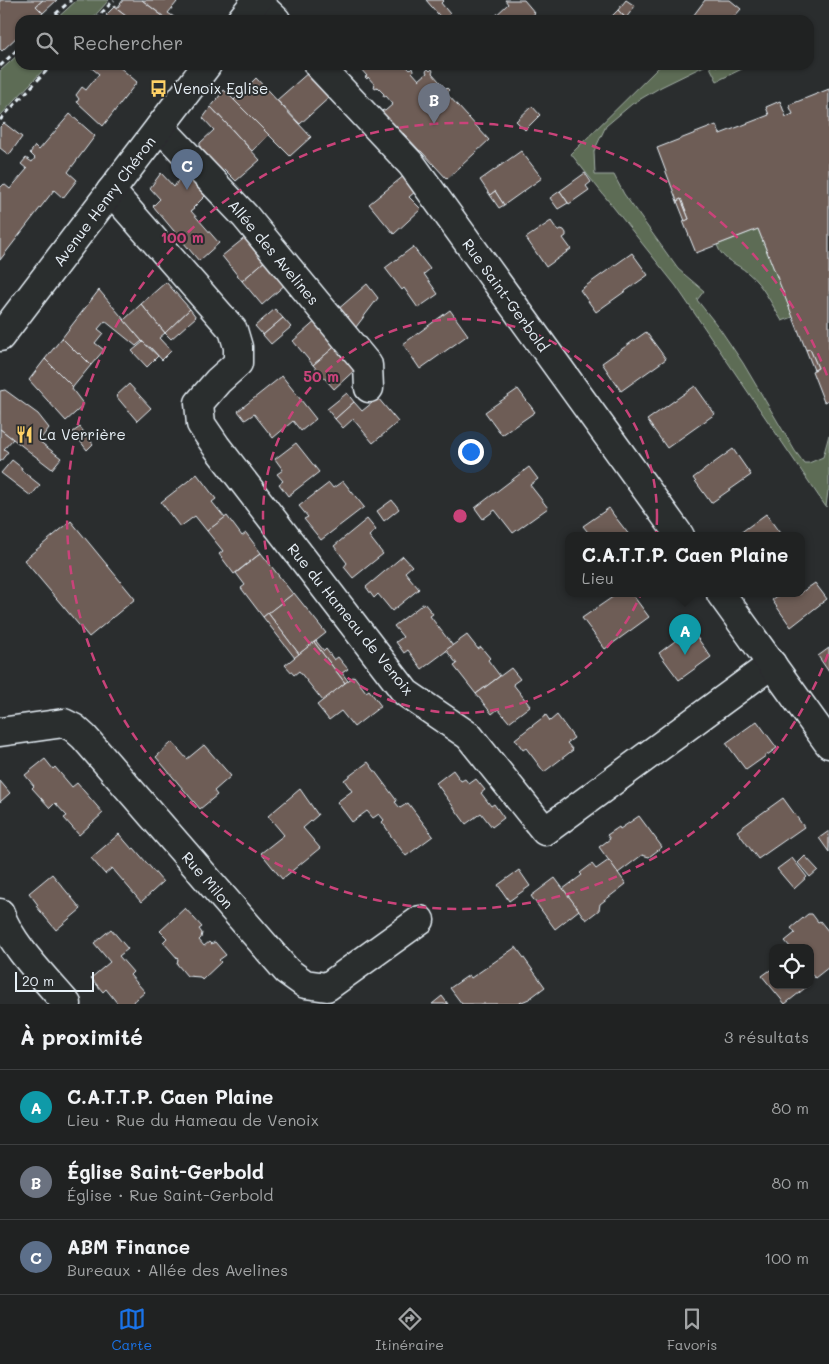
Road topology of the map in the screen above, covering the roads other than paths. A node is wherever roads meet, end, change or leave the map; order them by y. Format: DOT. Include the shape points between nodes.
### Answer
graph roads {
  1 [pos="251,7"];
  2 [pos="266,15"];
  3 [pos="203,70"];
  4 [pos="323,70"];
  5 [pos="160,127"];
  6 [pos="111,191"];
  7 [pos="0,337"];
  8 [pos="369,388"];
  9 [pos="677,532"];
  10 [pos="723,597"];
  11 [pos="772,664"];
  12 [pos="0,732"];
  13 [pos="829,744"];
  14 [pos="0,913"];
  15 [pos="420,920"];
  16 [pos="67,1004"];
  1 -- 2 [label="street"];
  3 -- 5 [label="street, Avenue Henry Chéron"];
  4 -- 9 [label="street, Rue Saint-Gerbold" via="412,165"];
  5 -- 6 [label="street, Avenue Henry Chéron"];
  5 -- 8 [label="street, Allée des Avelines" via="245,216 368,365"];
  6 -- 7 [label="street, Avenue Henry Chéron"];
  6 -- 11 [label="street, Rue du Hameau de Venoix" via="234,330 238,363 199,403 201,424 406,693 470,736 545,830"];
  10 -- 11 [label="street"];
  11 -- 13 [label="street"];
  12 -- 15 [label="street, Rue Milon" via="64,723 74,728 287,971 305,984 327,987"];
  14 -- 16 [label="street" via="16,943"];
}
